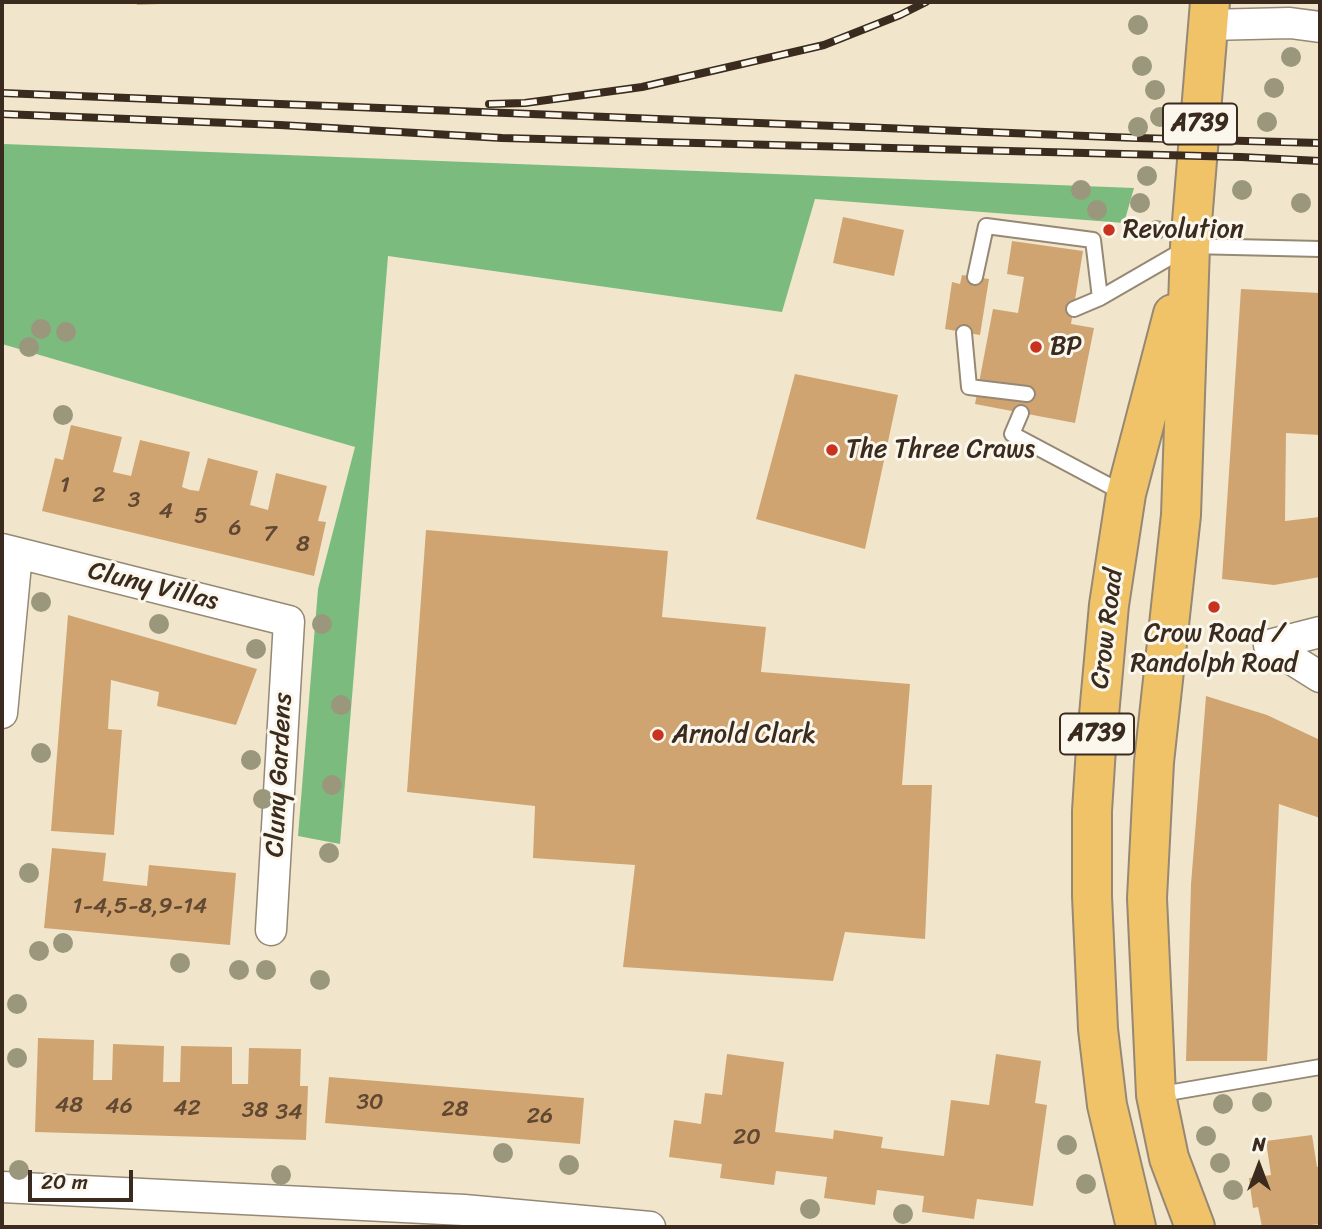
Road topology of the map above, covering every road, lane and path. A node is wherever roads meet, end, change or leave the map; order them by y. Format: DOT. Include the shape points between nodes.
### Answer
graph roads {
  1 [pos="1209,13"];
  2 [pos="1320,27"];
  3 [pos="1190,246"];
  4 [pos="1320,249"];
  5 [pos="975,277"];
  6 [pos="1100,298"];
  7 [pos="1073,309"];
  8 [pos="964,332"];
  9 [pos="1027,394"];
  10 [pos="1021,413"];
  11 [pos="1126,494"];
  12 [pos="10,551"];
  13 [pos="289,621"];
  14 [pos="1320,632"];
  15 [pos="1320,677"];
  16 [pos="2,713"];
  17 [pos="271,930"];
  18 [pos="1320,1067"];
  19 [pos="1156,1095"];
  20 [pos="2,1187"];
  21 [pos="650,1227"];
  22 [pos="1136,1227"];
  23 [pos="1195,1227"];
  1 -- 2 [label="street"];
  1 -- 3 [label="main road, Crow Road / A739"];
  3 -- 4 [label="lane"];
  3 -- 6 [label="lane"];
  3 -- 11 [label="main road, Crow Road / A739"];
  3 -- 19 [label="main road, Crow Road / A739" via="1181,515 1154,762 1147,898"];
  5 -- 6 [label="lane" via="986,226 1093,240"];
  6 -- 7 [label="lane"];
  8 -- 9 [label="lane" via="969,387"];
  10 -- 11 [label="lane" via="1012,434"];
  11 -- 22 [label="main road, Crow Road / A739" via="1109,605 1097,735 1092,896 1098,1029 1107,1105"];
  12 -- 13 [label="street, Cluny Villas"];
  12 -- 16 [label="street"];
  13 -- 17 [label="street, Cluny Gardens"];
  14 -- 15 [label="street" via="1269,645"];
  18 -- 19 [label="lane"];
  19 -- 23 [label="main road, Crow Road / A739" via="1169,1158"];
  20 -- 21 [label="street" via="464,1210"];
}
